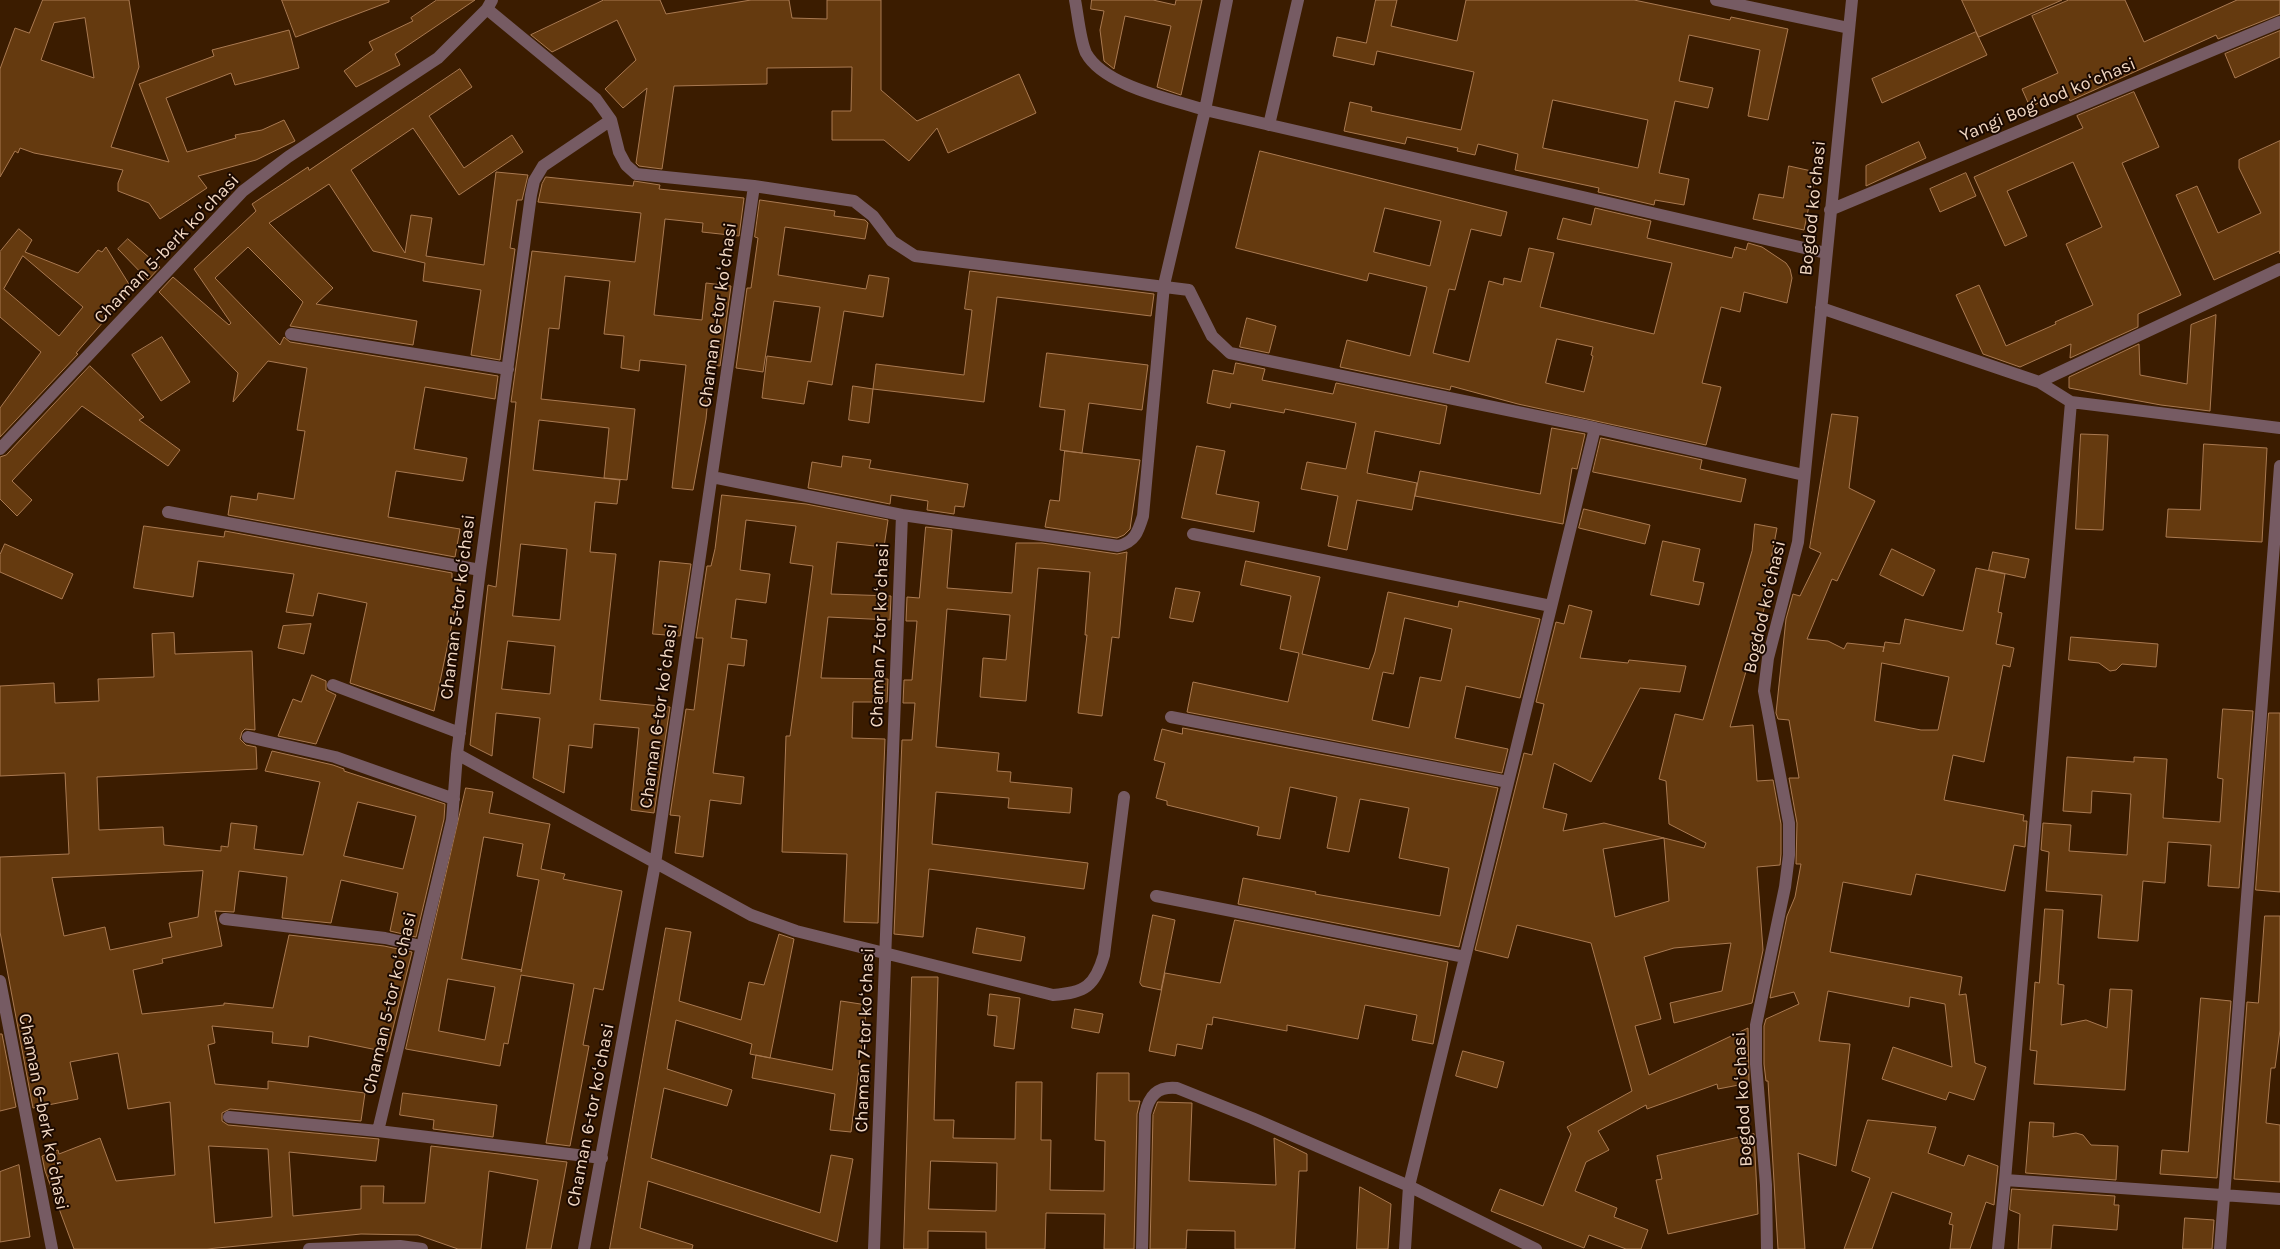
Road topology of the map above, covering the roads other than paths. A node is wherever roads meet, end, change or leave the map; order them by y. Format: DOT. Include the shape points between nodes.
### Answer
graph roads {
  1 [pos="1075,0"];
  2 [pos="1227,0"];
  3 [pos="1298,0"];
  4 [pos="1716,0"];
  5 [pos="1852,0"];
  6 [pos="490,5"];
  7 [pos="2280,22"];
  8 [pos="1849,28"];
  9 [pos="1205,110"];
  10 [pos="611,120"];
  11 [pos="1269,125"];
  12 [pos="754,186"];
  13 [pos="1830,210"];
  14 [pos="1826,253"];
  15 [pos="2280,269"];
  16 [pos="1164,285"];
  17 [pos="1821,308"];
  18 [pos="291,334"];
  19 [pos="508,369"];
  20 [pos="2039,382"];
  21 [pos="2072,402"];
  22 [pos="1595,428"];
  23 [pos="2280,428"];
  24 [pos="0,449"];
  25 [pos="2280,466"];
  26 [pos="1804,475"];
  27 [pos="712,478"];
  28 [pos="168,512"];
  29 [pos="902,515"];
  30 [pos="1193,534"];
  31 [pos="480,570"];
  32 [pos="1551,606"];
  33 [pos="333,685"];
  34 [pos="1171,717"];
  35 [pos="460,733"];
  36 [pos="248,737"];
  37 [pos="457,754"];
  38 [pos="1508,782"];
  39 [pos="1124,798"];
  40 [pos="454,799"];
  41 [pos="655,864"];
  42 [pos="1156,896"];
  43 [pos="225,919"];
  44 [pos="422,946"];
  45 [pos="886,954"];
  46 [pos="1465,957"];
  47 [pos="0,981"];
  48 [pos="229,1117"];
  49 [pos="378,1131"];
  50 [pos="602,1158"];
  51 [pos="2005,1180"];
  52 [pos="1409,1186"];
  53 [pos="2224,1195"];
  54 [pos="2280,1198"];
  55 [pos="52,1249"];
  56 [pos="309,1249"];
  57 [pos="422,1249"];
  58 [pos="584,1249"];
  59 [pos="874,1249"];
  60 [pos="1142,1249"];
  61 [pos="1405,1249"];
  62 [pos="1536,1249"];
  63 [pos="1767,1249"];
  64 [pos="1998,1249"];
  65 [pos="2220,1249"];
  1 -- 9 [label="street" via="1086,52 1110,77"];
  2 -- 9 [label="street"];
  3 -- 11 [label="street"];
  4 -- 8 [label="street"];
  5 -- 8 [label="street, Bogdod koʻchasi"];
  6 -- 10 [label="street" via="596,99"];
  6 -- 24 [label="street, Chaman 5-berk koʻchasi" via="438,58 288,157 243,191"];
  7 -- 13 [label="street, Yangi Bogʻdod koʻchasi"];
  8 -- 13 [label="street, Bogdod koʻchasi"];
  9 -- 11 [label="street"];
  9 -- 16 [label="street"];
  10 -- 12 [label="street" via="619,152 626,166 636,174"];
  10 -- 19 [label="street, Chaman 5-tor koʻchasi" via="543,166 534,181"];
  11 -- 14 [label="street"];
  12 -- 16 [label="street" via="854,201 873,216 892,241 915,256"];
  12 -- 27 [label="street, Chaman 6-tor koʻchasi"];
  13 -- 14 [label="street, Bogdod koʻchasi"];
  14 -- 17 [label="street, Bogdod koʻchasi"];
  15 -- 20 [label="street"];
  16 -- 22 [label="street" via="1189,290 1212,336 1230,352"];
  16 -- 29 [label="street" via="1143,516 1138,534 1128,544 1118,546"];
  17 -- 20 [label="street"];
  17 -- 26 [label="street, Bogdod koʻchasi"];
  18 -- 19 [label="street"];
  19 -- 31 [label="street, Chaman 5-tor koʻchasi"];
  20 -- 21 [label="street"];
  21 -- 23 [label="street"];
  21 -- 51 [label="street"];
  22 -- 26 [label="street"];
  22 -- 32 [label="street"];
  25 -- 53 [label="street"];
  26 -- 63 [label="street, Bogdod koʻchasi" via="1798,542 1768,658 1764,691 1789,823 1785,887 1756,1025"];
  27 -- 29 [label="street"];
  27 -- 41 [label="street, Chaman 6-tor koʻchasi"];
  28 -- 31 [label="street"];
  29 -- 45 [label="street, Chaman 7-tor koʻchasi"];
  30 -- 32 [label="street"];
  31 -- 35 [label="street, Chaman 5-tor koʻchasi"];
  32 -- 38 [label="street"];
  33 -- 35 [label="street"];
  34 -- 38 [label="street"];
  35 -- 37 [label="street, Chaman 5-tor koʻchasi"];
  36 -- 40 [label="street" via="335,757"];
  37 -- 40 [label="street, Chaman 5-tor koʻchasi"];
  37 -- 41 [label="street"];
  38 -- 46 [label="street"];
  39 -- 45 [label="street" via="1104,955 1098,975 1088,986 1074,993 1053,994"];
  40 -- 44 [label="street, Chaman 5-tor koʻchasi" via="452,820"];
  41 -- 45 [label="street" via="751,915 796,931"];
  41 -- 50 [label="street, Chaman 6-tor koʻchasi"];
  42 -- 46 [label="street"];
  43 -- 44 [label="street" via="385,938"];
  44 -- 49 [label="street, Chaman 5-tor koʻchasi"];
  45 -- 59 [label="street, Chaman 7-tor koʻchasi"];
  46 -- 52 [label="street"];
  47 -- 55 [label="street, Chaman 6-berk koʻchasi"];
  48 -- 49 [label="street"];
  49 -- 50 [label="street"];
  50 -- 58 [label="street, Chaman 6-tor koʻchasi"];
  51 -- 53 [label="street"];
  51 -- 64 [label="street"];
  52 -- 60 [label="street" via="1252,1118 1167,1087 1152,1095 1145,1114"];
  52 -- 61 [label="street"];
  52 -- 62 [label="street"];
  53 -- 54 [label="street"];
  53 -- 65 [label="street"];
  56 -- 57 [label="street" via="400,1246"];
}
